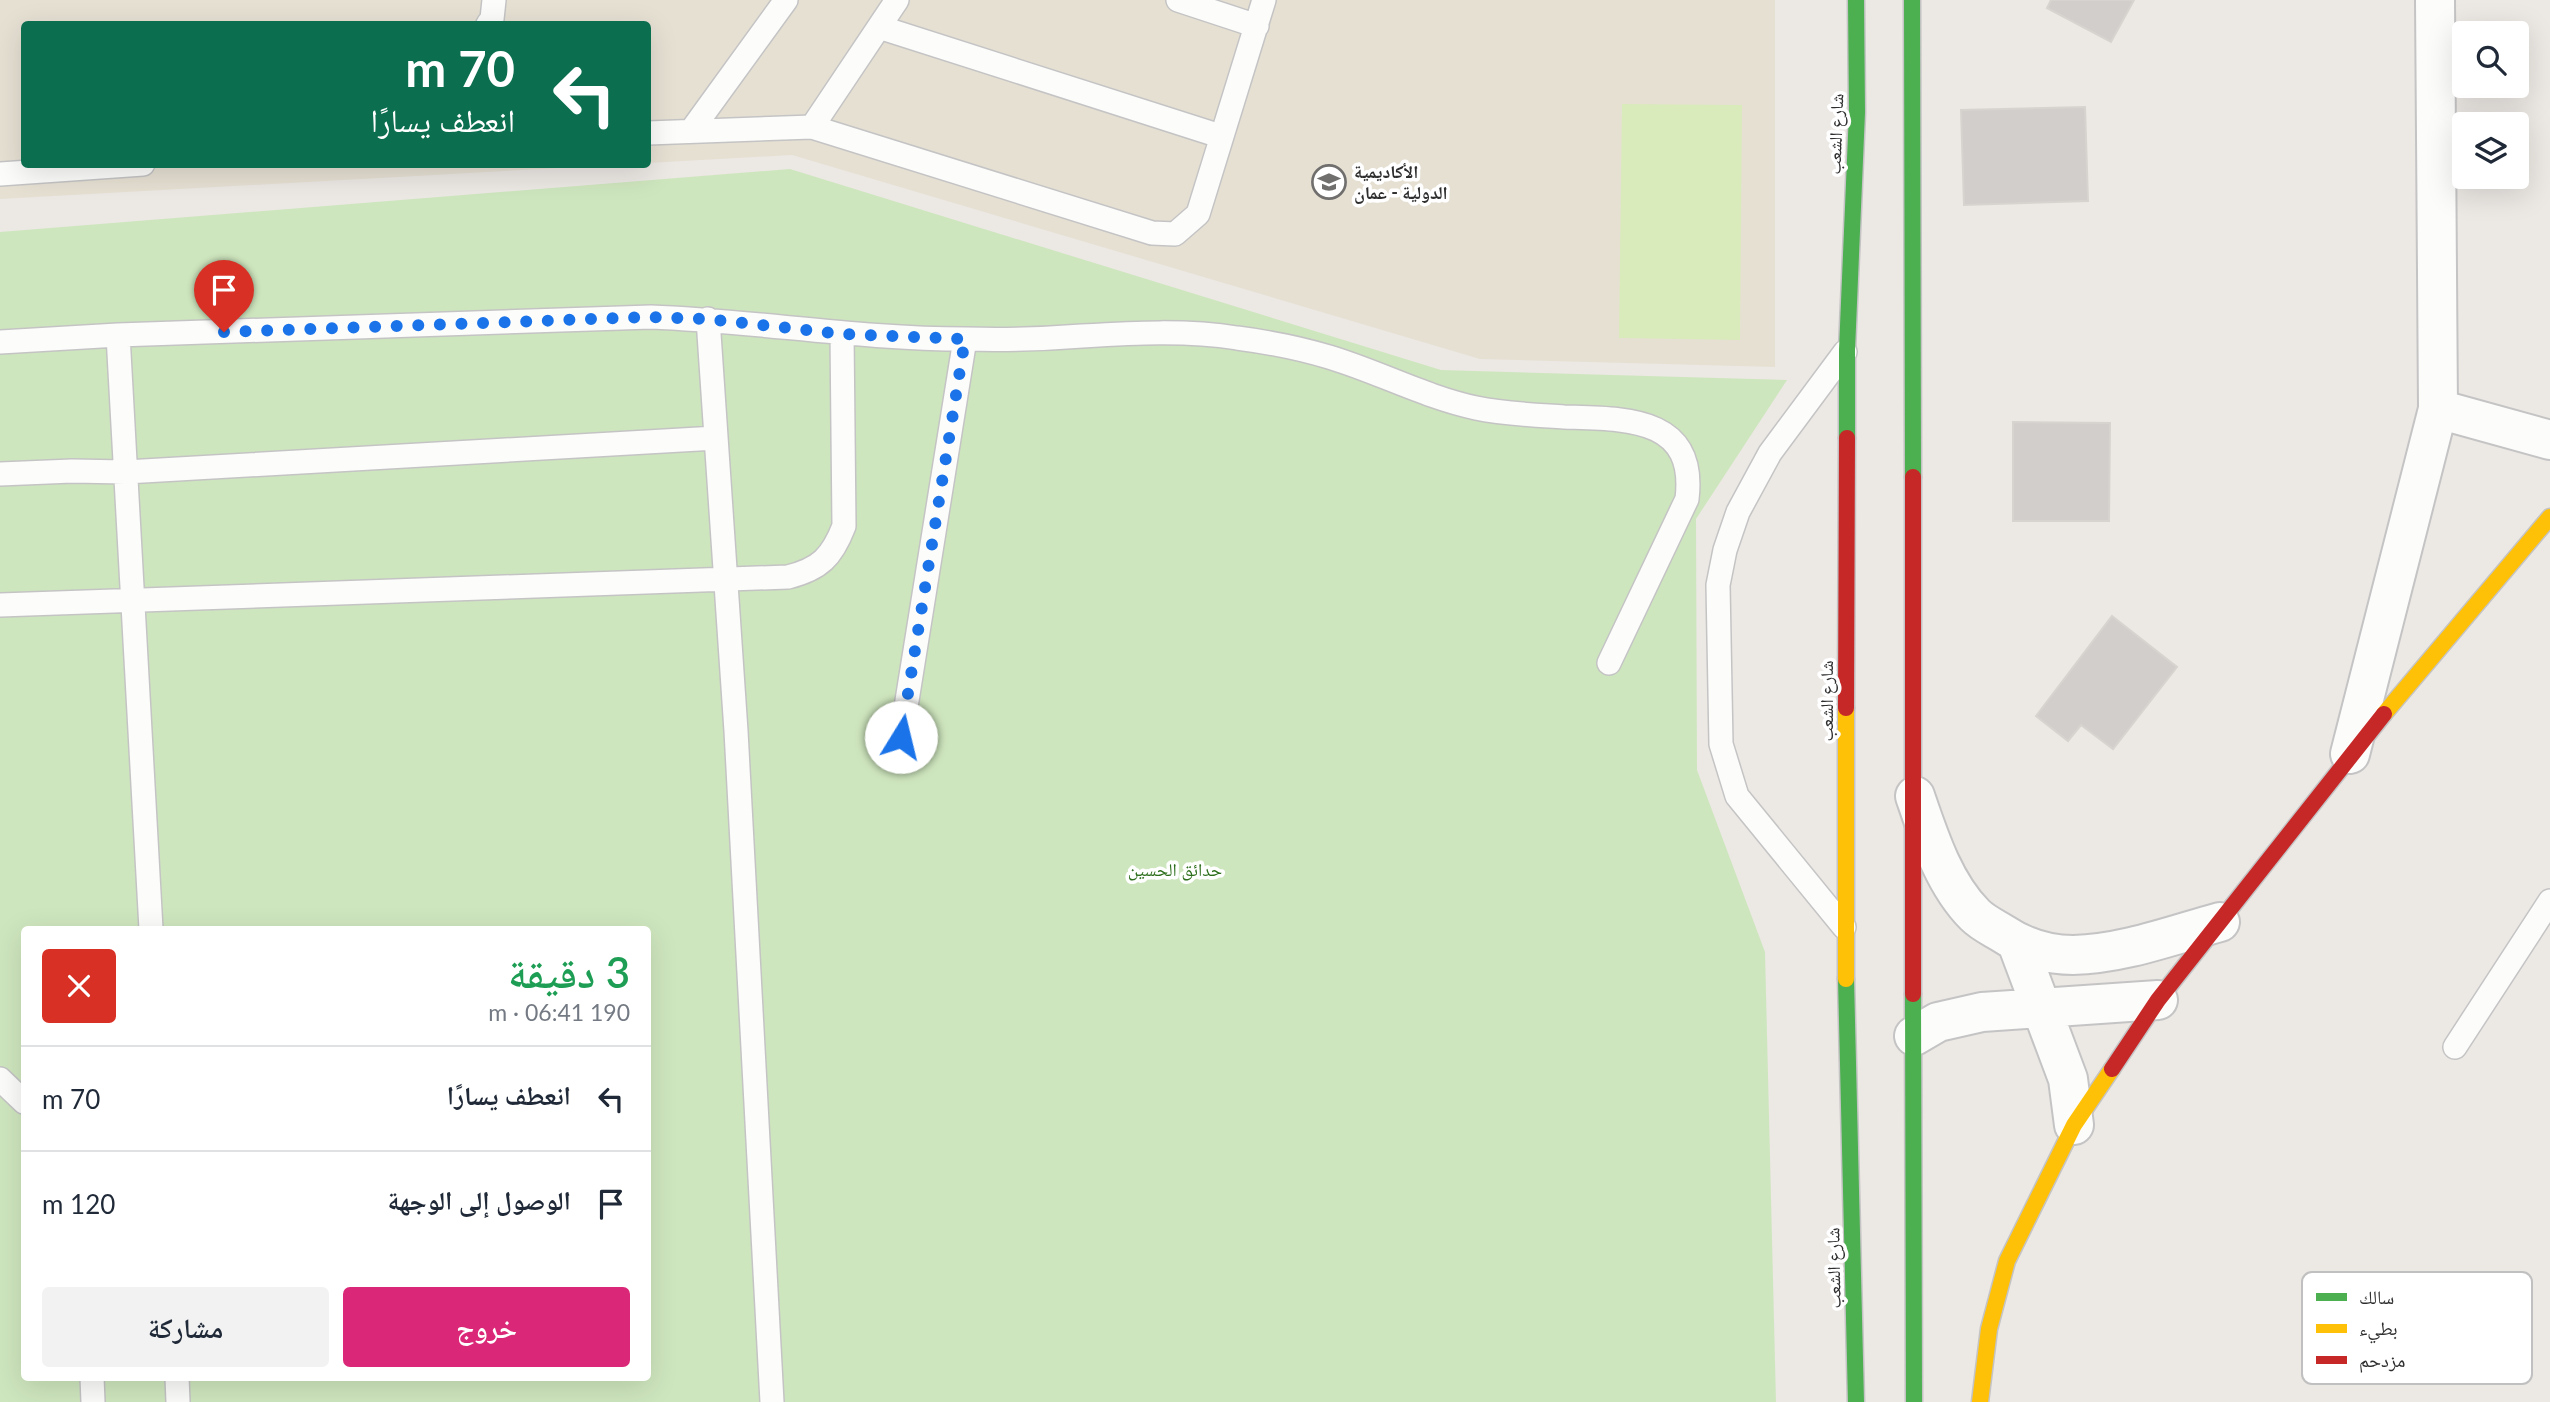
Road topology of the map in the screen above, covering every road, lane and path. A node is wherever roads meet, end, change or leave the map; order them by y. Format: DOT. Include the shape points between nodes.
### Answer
graph roads {
  1 [pos="494,0"];
  2 [pos="786,0"];
  3 [pos="897,0"];
  4 [pos="1178,0"];
  5 [pos="1264,0"];
  6 [pos="1856,0"];
  7 [pos="1912,0"];
  8 [pos="2435,0"];
  9 [pos="490,21"];
  10 [pos="1256,26"];
  11 [pos="879,27"];
  12 [pos="812,127"];
  13 [pos="691,131"];
  14 [pos="651,133"];
  15 [pos="1220,136"];
  16 [pos="86,168"];
  17 [pos="0,174"];
  18 [pos="708,319"];
  19 [pos="842,334"];
  20 [pos="118,335"];
  21 [pos="965,339"];
  22 [pos="0,342"];
  23 [pos="1847,349"];
  24 [pos="2438,409"];
  25 [pos="716,438"];
  26 [pos="2550,440"];
  27 [pos="126,472"];
  28 [pos="0,474"];
  29 [pos="2550,517"];
  30 [pos="725,579"];
  31 [pos="133,601"];
  32 [pos="0,605"];
  33 [pos="1609,663"];
  34 [pos="901,737"];
  35 [pos="2350,754"];
  36 [pos="1912,788"];
  37 [pos="2550,901"];
  38 [pos="2220,922"];
  39 [pos="151,926"];
  40 [pos="1845,929"];
  41 [pos="2017,943"];
  42 [pos="2158,1000"];
  43 [pos="2041,1007"];
  44 [pos="1914,1036"];
  45 [pos="2455,1047"];
  46 [pos="0,1079"];
  47 [pos="21,1099"];
  48 [pos="2074,1125"];
  49 [pos="92,1381"];
  50 [pos="177,1381"];
  51 [pos="1860,1396"];
  52 [pos="1911,1396"];
  53 [pos="93,1402"];
  54 [pos="178,1402"];
  55 [pos="772,1402"];
  56 [pos="1980,1402"];
  1 -- 9 [label="lane"];
  2 -- 13 [label="lane"];
  3 -- 11 [label="lane"];
  4 -- 10 [label="lane"];
  5 -- 10 [label="lane"];
  6 -- 23 [label="main road, شارع الشعب" via="1864,112"];
  7 -- 36 [label="main road" via="1904,113"];
  8 -- 24 [label="street"];
  10 -- 15 [label="lane"];
  11 -- 12 [label="lane"];
  11 -- 15 [label="lane"];
  12 -- 13 [label="lane"];
  12 -- 15 [label="lane" via="1152,233 1175,234 1198,214"];
  13 -- 14 [label="lane"];
  16 -- 17 [label="lane"];
  18 -- 19 [label="lane"];
  18 -- 20 [label="lane" via="651,317"];
  18 -- 25 [label="lane"];
  19 -- 21 [label="lane"];
  19 -- 30 [label="lane" via="844,526 837,545 807,572"];
  20 -- 22 [label="lane"];
  20 -- 27 [label="lane"];
  21 -- 33 [label="lane" via="1137,332 1234,337 1330,358 1477,408 1636,421 1656,428 1673,440 1685,458 1690,479 1687,499"];
  21 -- 34 [label="lane"];
  23 -- 40 [label="main road, شارع الشعب"];
  23 -- 40 [label="lane" via="1770,453 1738,512 1718,585 1721,744 1727,769 1738,796"];
  24 -- 26 [label="street"];
  24 -- 35 [label="street"];
  25 -- 27 [label="lane"];
  25 -- 30 [label="lane"];
  27 -- 28 [label="lane"];
  27 -- 31 [label="lane"];
  29 -- 35 [label="main road"];
  30 -- 31 [label="lane"];
  30 -- 55 [label="lane"];
  31 -- 32 [label="lane"];
  31 -- 39 [label="lane"];
  35 -- 38 [label="main road"];
  36 -- 41 [label="street" via="1953,886 1976,916"];
  36 -- 44 [label="main road"];
  37 -- 45 [label="lane"];
  38 -- 41 [label="street" via="2092,953 2040,951"];
  38 -- 42 [label="main road"];
  40 -- 51 [label="main road, شارع الشعب"];
  41 -- 43 [label="street"];
  42 -- 43 [label="street"];
  42 -- 48 [label="main road"];
  43 -- 44 [label="street" via="1982,1012 1938,1022"];
  43 -- 48 [label="street" via="2068,1079"];
  44 -- 52 [label="main road"];
  46 -- 47 [label="lane"];
  48 -- 56 [label="main road" via="2007,1261 1989,1329"];
  49 -- 53 [label="lane"];
  50 -- 54 [label="lane"];
}
